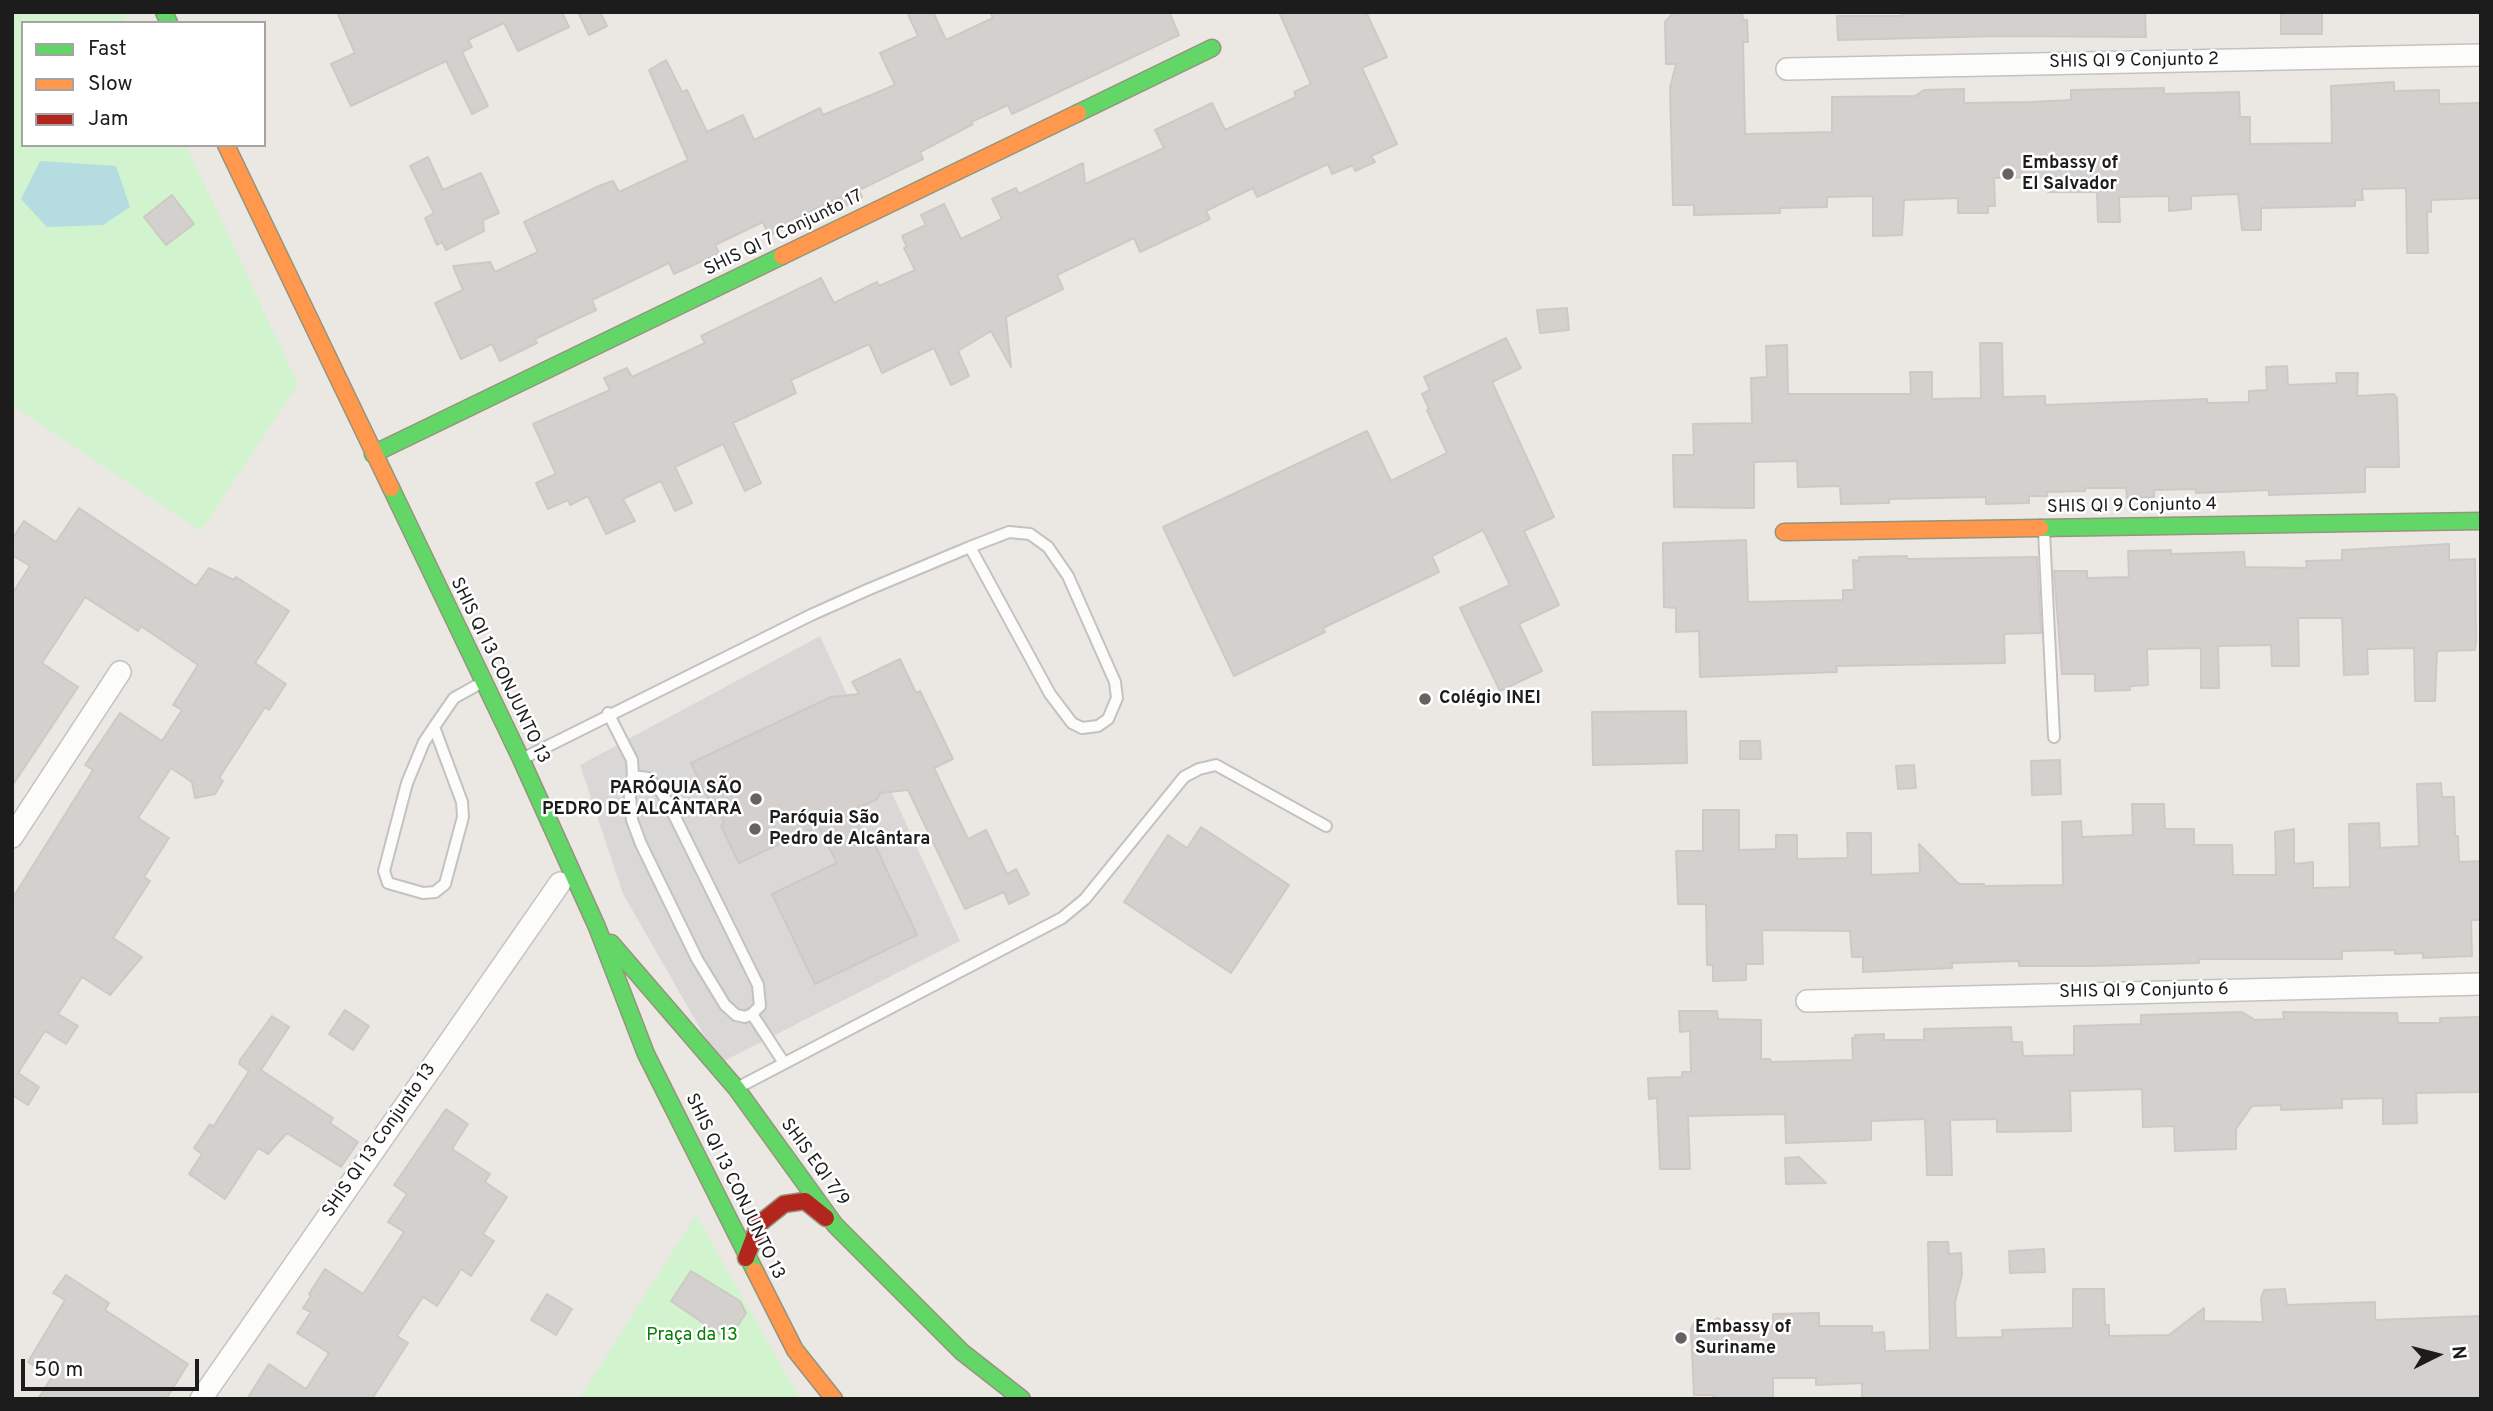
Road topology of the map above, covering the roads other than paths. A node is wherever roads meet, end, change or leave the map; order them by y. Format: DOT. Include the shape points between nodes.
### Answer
graph roads {
  1 [pos="1212,48"];
  2 [pos="2481,55"];
  3 [pos="1787,69"];
  4 [pos="227,147"];
  5 [pos="373,454"];
  6 [pos="2481,521"];
  7 [pos="2043,528"];
  8 [pos="1784,532"];
  9 [pos="970,547"];
  10 [pos="120,672"];
  11 [pos="483,682"];
  12 [pos="608,713"];
  13 [pos="434,727"];
  14 [pos="2054,737"];
  15 [pos="522,759"];
  16 [pos="634,776"];
  17 [pos="1326,826"];
  18 [pos="12,836"];
  19 [pos="560,883"];
  20 [pos="597,927"];
  21 [pos="2481,984"];
  22 [pos="1807,1001"];
  23 [pos="752,1014"];
  24 [pos="784,1063"];
  25 [pos="737,1088"];
  26 [pos="835,1225"];
  27 [pos="746,1258"];
  28 [pos="201,1399"];
  29 [pos="834,1399"];
  30 [pos="1022,1399"];
  1 -- 5 [label="street, SHIS QI 7 Conjunto 17"];
  2 -- 3 [label="street, SHIS QI 9 Conjunto 2"];
  4 -- 5 [label="street, SHIS QI 13 CONJUNTO 13"];
  5 -- 11 [label="street, SHIS QI 13 CONJUNTO 13"];
  6 -- 7 [label="street, SHIS QI 9 Conjunto 4"];
  7 -- 8 [label="street, SHIS QI 9 Conjunto 4"];
  7 -- 14 [label="lane"];
  9 -- 9 [label="lane" via="1009,532 1030,534 1048,547 1068,576 1115,682 1117,698 1108,719 1083,728 1072,723 1050,694"];
  9 -- 12 [label="lane" via="811,615"];
  10 -- 18 [label="street"];
  11 -- 13 [label="lane" via="454,698"];
  11 -- 15 [label="street, SHIS QI 13 CONJUNTO 13"];
  12 -- 15 [label="lane"];
  12 -- 16 [label="lane" via="632,760"];
  13 -- 13 [label="lane" via="407,783 384,871 388,883 422,893 435,892 445,884 463,817 463,802"];
  15 -- 20 [label="street, SHIS QI 13 CONJUNTO 13"];
  16 -- 23 [label="lane" via="648,778 674,815 758,985 760,1006"];
  16 -- 23 [label="lane" via="629,785 632,820 697,959 725,1005 736,1015"];
  17 -- 24 [label="lane" via="1216,765 1199,769 1184,777 1085,900 1062,918"];
  19 -- 28 [label="street, SHIS QI 13 Conjunto 13"];
  20 -- 25 [label="street, SHIS EQI 7/9"];
  20 -- 27 [label="street, SHIS QI 13 CONJUNTO 13" via="646,1054"];
  21 -- 22 [label="street, SHIS QI 9 Conjunto 6"];
  23 -- 24 [label="lane"];
  24 -- 25 [label="lane"];
  25 -- 26 [label="street, SHIS EQI 7/9"];
  26 -- 27 [label="street" via="805,1202 784,1204 760,1224"];
  26 -- 30 [label="street, SHIS EQI 7/9" via="962,1352"];
  27 -- 29 [label="street, SHIS QI 13 CONJUNTO 13" via="795,1350"];
}
